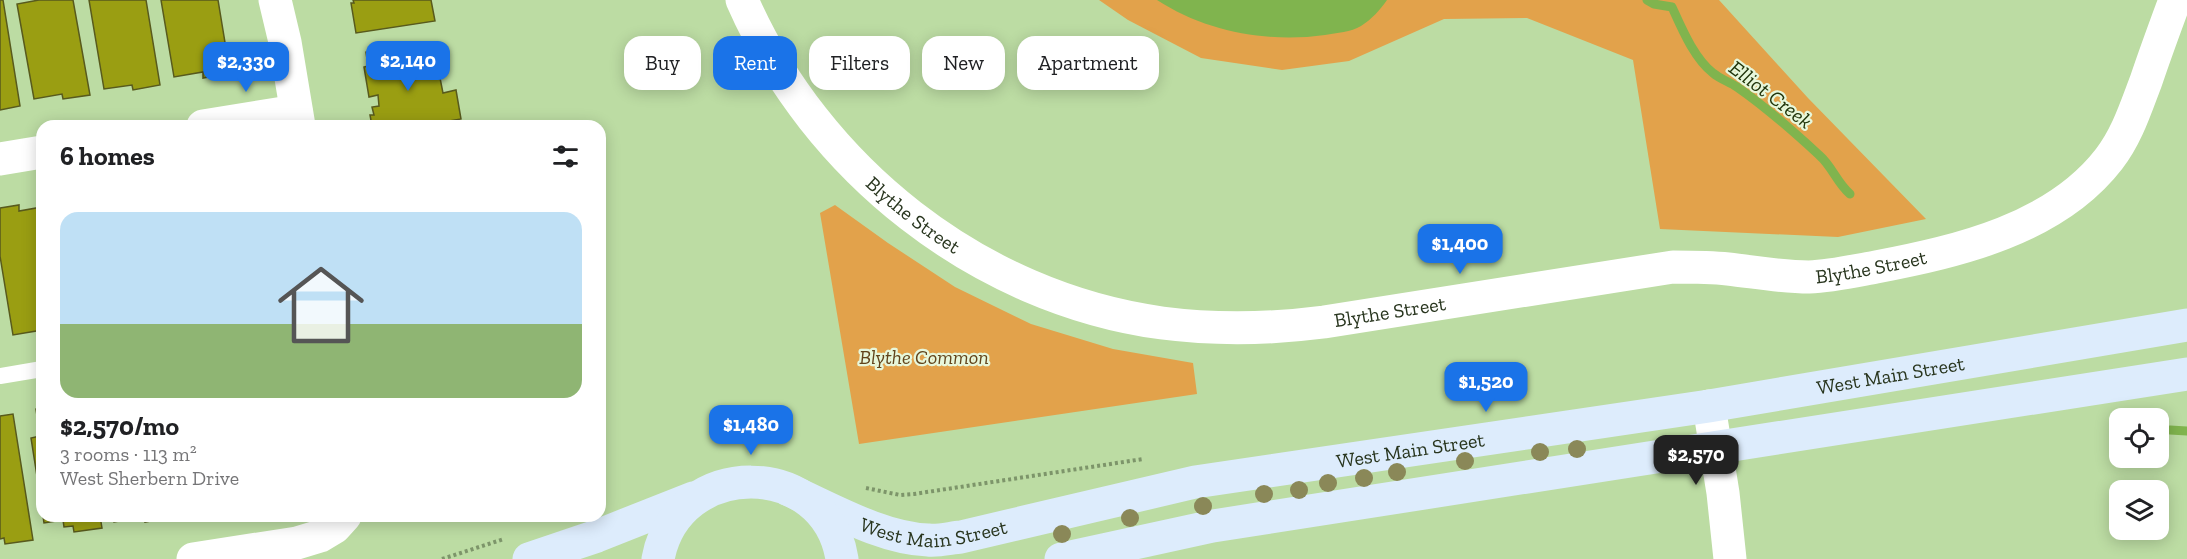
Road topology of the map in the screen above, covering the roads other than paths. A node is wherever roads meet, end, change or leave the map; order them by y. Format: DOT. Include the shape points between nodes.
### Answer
graph roads {
  1 [pos="275,0"];
  2 [pos="742,0"];
  3 [pos="2175,0"];
  4 [pos="298,118"];
  5 [pos="274,120"];
  6 [pos="36,153"];
  7 [pos="0,159"];
  8 [pos="2187,325"];
  9 [pos="36,370"];
  10 [pos="2187,374"];
  11 [pos="0,376"];
  12 [pos="1709,406"];
  13 [pos="1716,449"];
  14 [pos="789,490"];
  15 [pos="700,495"];
  16 [pos="340,522"];
  17 [pos="193,559"];
  18 [pos="529,559"];
  19 [pos="658,559"];
  20 [pos="842,559"];
  21 [pos="1061,559"];
  22 [pos="1730,559"];
  1 -- 4 [label="street"];
  2 -- 3 [label="street, Blythe Street" via="764,47 825,134 880,191 941,237 1005,275 1083,305 1161,323 1243,328 1324,322 1673,267 1810,277 1931,256 1997,235 2050,210 2092,177 2109,158 2130,121"];
  4 -- 5 [label="street"];
  6 -- 7 [label="street"];
  8 -- 12 [label="street, West Main Street"];
  9 -- 11 [label="lane"];
  10 -- 13 [label="street"];
  12 -- 13 [label="street"];
  12 -- 14 [label="street, West Main Street" via="1216,478 961,537 930,540 877,529"];
  13 -- 21 [label="street" via="1213,526"];
  13 -- 22 [label="street"];
  14 -- 15 [label="street" via="759,481 729,483"];
  14 -- 20 [label="street" via="804,498 828,523"];
  15 -- 18 [label="street"];
  15 -- 19 [label="street" via="676,516 661,543"];
  16 -- 17 [label="street" via="320,536 297,543"];
}
